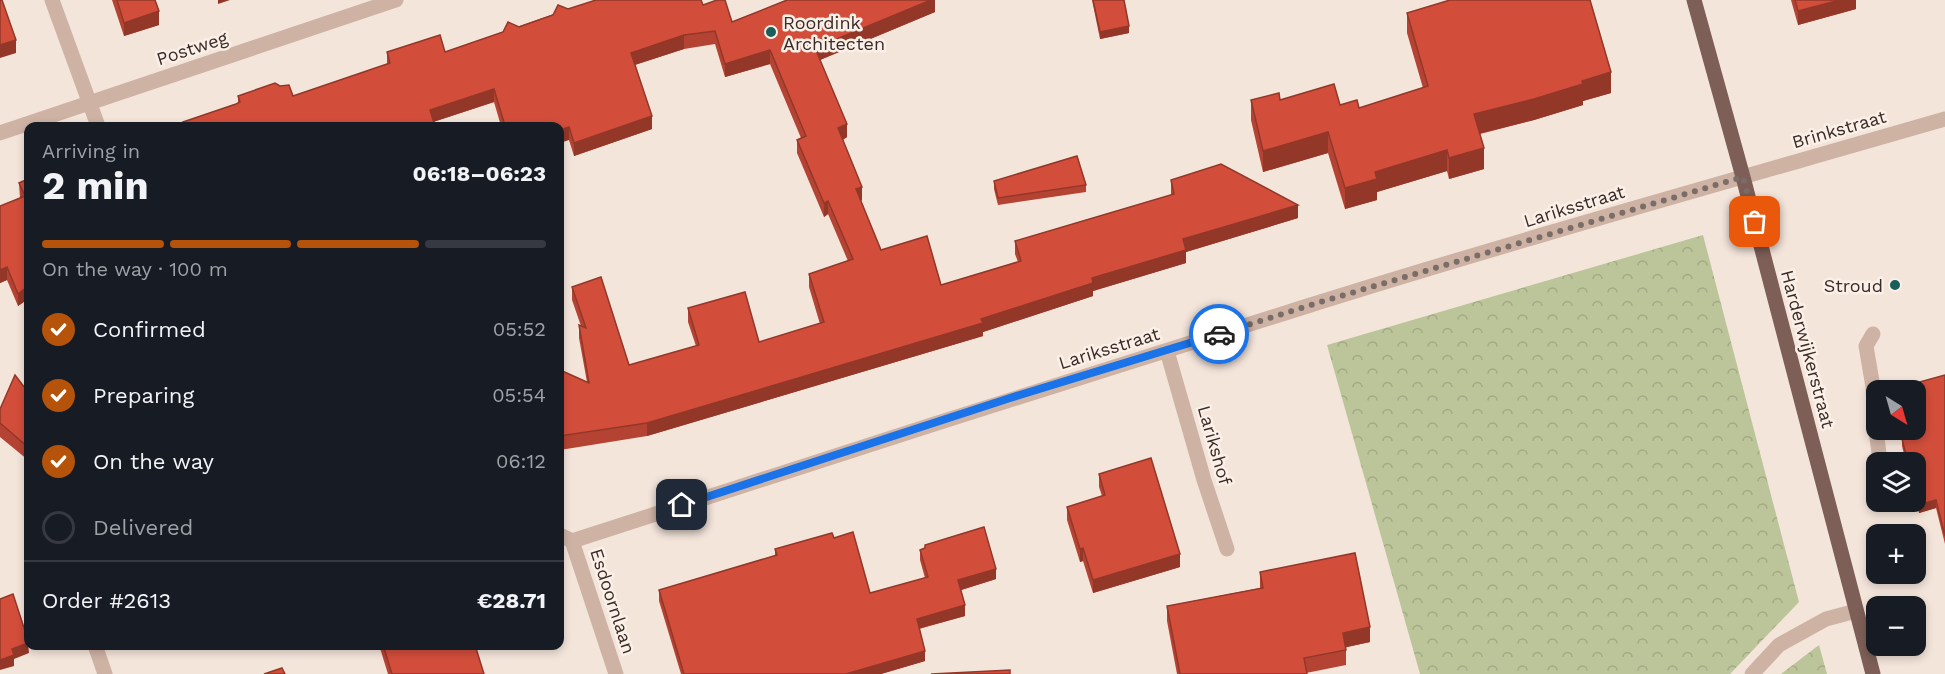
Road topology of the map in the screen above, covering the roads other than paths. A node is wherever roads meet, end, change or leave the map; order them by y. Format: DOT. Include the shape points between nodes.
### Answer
graph roads {
  1 [pos="52,0"];
  2 [pos="396,0"];
  3 [pos="1694,0"];
  4 [pos="90,102"];
  5 [pos="1945,119"];
  6 [pos="32,122"];
  7 [pos="97,122"];
  8 [pos="24,125"];
  9 [pos="0,133"];
  10 [pos="1743,177"];
  11 [pos="1873,334"];
  12 [pos="1167,351"];
  13 [pos="1879,452"];
  14 [pos="566,538"];
  15 [pos="1227,549"];
  16 [pos="1856,611"];
  17 [pos="97,650"];
  18 [pos="105,674"];
  19 [pos="616,674"];
  20 [pos="1752,674"];
  21 [pos="1873,674"];
  1 -- 4 [label="street"];
  2 -- 4 [label="street, Postweg"];
  3 -- 10 [label="main road, Harderwijkerstraat"];
  4 -- 6 [label="street, Postweg"];
  4 -- 7 [label="street"];
  5 -- 10 [label="street, Brinkstraat"];
  8 -- 9 [label="street, Postweg"];
  10 -- 12 [label="street, Lariksstraat"];
  10 -- 16 [label="main road, Harderwijkerstraat"];
  11 -- 13 [label="street" via="1866,346"];
  12 -- 14 [label="street, Lariksstraat"];
  12 -- 15 [label="street, Larikshof"];
  14 -- 19 [label="street, Esdoornlaan"];
  16 -- 20 [label="street" via="1826,619 1779,645"];
  16 -- 21 [label="main road, Harderwijkerstraat"];
  17 -- 18 [label="street"];
}
